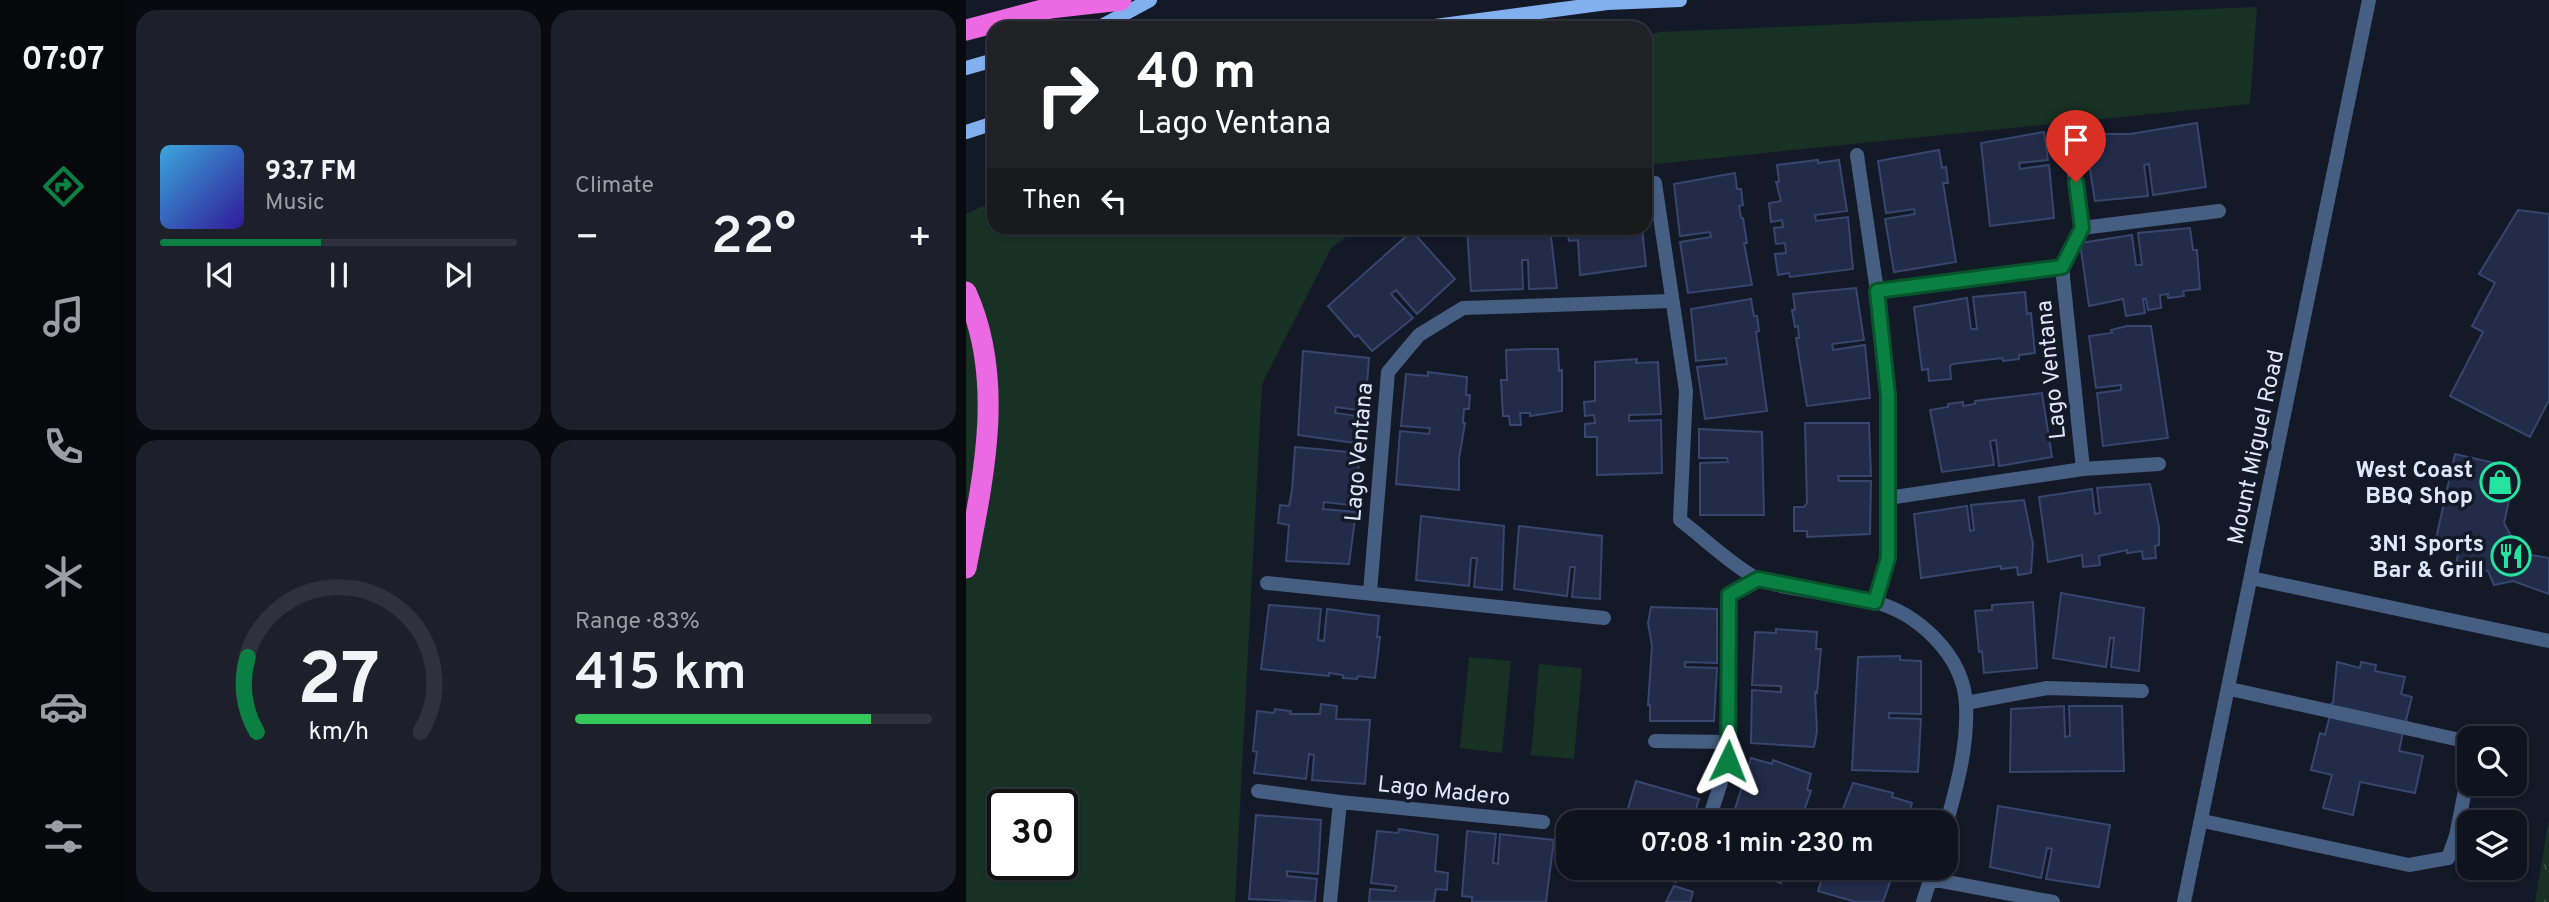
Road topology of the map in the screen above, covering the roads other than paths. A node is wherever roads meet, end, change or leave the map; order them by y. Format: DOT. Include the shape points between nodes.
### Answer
graph roads {
  1 [pos="1121,0"];
  2 [pos="1150,0"];
  3 [pos="1680,0"];
  4 [pos="2369,0"];
  5 [pos="1000,21"];
  6 [pos="1111,21"];
  7 [pos="1472,21"];
  8 [pos="987,24"];
  9 [pos="966,30"];
  10 [pos="987,62"];
  11 [pos="966,68"];
  12 [pos="987,125"];
  13 [pos="966,132"];
  14 [pos="2069,136"];
  15 [pos="1857,155"];
  16 [pos="1656,183"];
  17 [pos="2219,211"];
  18 [pos="2082,228"];
  19 [pos="2062,267"];
  20 [pos="1877,291"];
  21 [pos="966,292"];
  22 [pos="1671,301"];
  23 [pos="2159,464"];
  24 [pos="2083,469"];
  25 [pos="1888,498"];
  26 [pos="966,568"];
  27 [pos="2251,578"];
  28 [pos="1758,579"];
  29 [pos="1267,583"];
  30 [pos="1370,592"];
  31 [pos="1875,602"];
  32 [pos="1604,618"];
  33 [pos="2549,641"];
  34 [pos="2230,689"];
  35 [pos="2142,691"];
  36 [pos="1966,703"];
  37 [pos="2457,739"];
  38 [pos="1655,741"];
  39 [pos="1728,742"];
  40 [pos="1258,791"];
  41 [pos="2464,796"];
  42 [pos="1340,802"];
  43 [pos="1712,810"];
  44 [pos="1950,810"];
  45 [pos="2203,821"];
  46 [pos="1543,822"];
  47 [pos="1958,879"];
  48 [pos="1931,880"];
  49 [pos="1330,902"];
  50 [pos="1923,902"];
  51 [pos="2053,902"];
  52 [pos="2184,902"];
  1 -- 5 [label="highway" via="1050,8"];
  2 -- 6 [label="main road"];
  3 -- 7 [label="main road" via="1607,3"];
  4 -- 27 [label="street, Mount Miguel Road"];
  8 -- 9 [label="highway"];
  10 -- 11 [label="main road"];
  12 -- 13 [label="main road"];
  14 -- 18 [label="street"];
  15 -- 20 [label="street"];
  16 -- 22 [label="street"];
  17 -- 18 [label="street"];
  18 -- 19 [label="street, Lago Ventana"];
  19 -- 20 [label="street, Lago Ventana"];
  19 -- 24 [label="street, Lago Ventana"];
  20 -- 25 [label="street" via="1888,395"];
  21 -- 26 [label="highway" via="984,360 988,424 982,488"];
  22 -- 28 [label="street" via="1686,391 1680,520"];
  22 -- 30 [label="street, Lago Ventana" via="1463,308 1419,335 1388,372"];
  23 -- 24 [label="street, Lago Ventana"];
  24 -- 25 [label="street, Lago Ventana"];
  25 -- 31 [label="street" via="1888,558"];
  27 -- 33 [label="street"];
  27 -- 34 [label="street, Mount Miguel Road"];
  28 -- 31 [label="street"];
  28 -- 39 [label="street" via="1729,595"];
  29 -- 30 [label="street"];
  30 -- 32 [label="street"];
  31 -- 36 [label="street" via="1917,621 1939,641 1958,673"];
  34 -- 37 [label="street"];
  34 -- 45 [label="street, Mount Miguel Road"];
  35 -- 36 [label="street" via="2047,688"];
  36 -- 44 [label="street" via="1961,774"];
  38 -- 39 [label="street"];
  39 -- 43 [label="street" via="1728,761"];
  40 -- 42 [label="street, Lago Madero"];
  41 -- 45 [label="street" via="2448,858 2409,865"];
  42 -- 46 [label="street, Lago Madero"];
  42 -- 49 [label="street"];
  45 -- 52 [label="street, Mount Miguel Road"];
  47 -- 51 [label="street"];
  48 -- 50 [label="street"];
}
